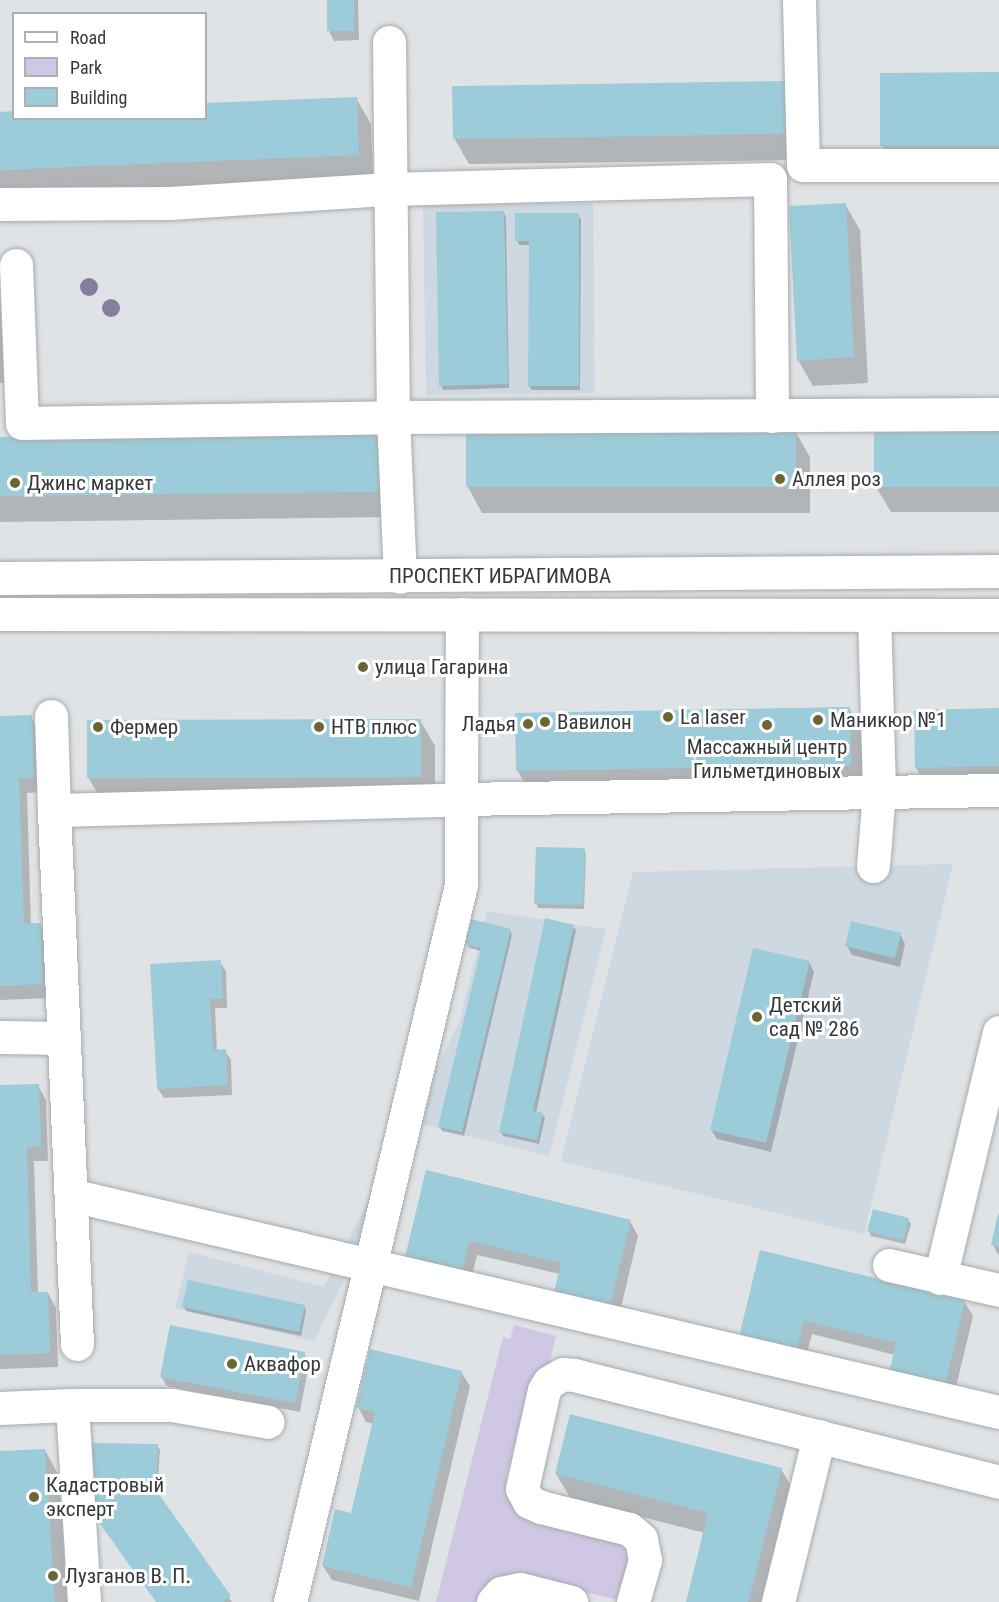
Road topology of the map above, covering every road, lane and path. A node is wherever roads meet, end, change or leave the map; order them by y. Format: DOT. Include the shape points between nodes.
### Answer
graph roads {
  1 [pos="799,0"];
  2 [pos="389,42"];
  3 [pos="999,165"];
  4 [pos="389,189"];
  5 [pos="0,204"];
  6 [pos="16,265"];
  7 [pos="999,414"];
  8 [pos="772,416"];
  9 [pos="393,417"];
  10 [pos="999,572"];
  11 [pos="400,577"];
  12 [pos="0,578"];
  13 [pos="0,614"];
  14 [pos="462,614"];
  15 [pos="874,615"];
  16 [pos="999,615"];
  17 [pos="51,716"];
  18 [pos="999,790"];
  19 [pos="879,791"];
  20 [pos="461,799"];
  21 [pos="54,810"];
  22 [pos="873,866"];
  23 [pos="999,1032"];
  24 [pos="0,1037"];
  25 [pos="63,1038"];
  26 [pos="71,1195"];
  27 [pos="368,1264"];
  28 [pos="889,1265"];
  29 [pos="940,1278"];
  30 [pos="999,1290"];
  31 [pos="77,1344"];
  32 [pos="72,1405"];
  33 [pos="0,1408"];
  34 [pos="999,1412"];
  35 [pos="268,1422"];
  36 [pos="819,1436"];
  37 [pos="999,1482"];
  38 [pos="84,1602"];
  39 [pos="290,1602"];
  40 [pos="493,1602"];
  41 [pos="571,1602"];
  42 [pos="633,1602"];
  43 [pos="778,1602"];
  1 -- 3 [label="main road" via="803,165"];
  2 -- 4 [label="main road"];
  4 -- 5 [label="main road" via="170,203"];
  4 -- 8 [label="main road" via="770,179"];
  4 -- 9 [label="main road"];
  6 -- 9 [label="main road" via="22,423"];
  7 -- 8 [label="main road"];
  8 -- 9 [label="main road"];
  9 -- 11 [label="main road"];
  10 -- 11 [label="main road, ПРОСПЕКТ ИБРАГИМОВА"];
  11 -- 12 [label="main road, ПРОСПЕКТ ИБРАГИМОВА"];
  13 -- 14 [label="main road, ПРОСПЕКТ ИБРАГИМОВА"];
  14 -- 15 [label="main road, ПРОСПЕКТ ИБРАГИМОВА"];
  14 -- 20 [label="main road"];
  15 -- 16 [label="main road, ПРОСПЕКТ ИБРАГИМОВА"];
  15 -- 19 [label="main road"];
  17 -- 21 [label="main road"];
  18 -- 19 [label="main road"];
  19 -- 20 [label="main road"];
  19 -- 22 [label="main road"];
  20 -- 21 [label="main road"];
  20 -- 27 [label="main road" via="461,885 401,1143"];
  21 -- 25 [label="main road"];
  23 -- 29 [label="main road"];
  24 -- 25 [label="main road"];
  25 -- 26 [label="main road"];
  26 -- 27 [label="main road"];
  26 -- 31 [label="main road"];
  27 -- 34 [label="main road"];
  27 -- 39 [label="main road"];
  28 -- 29 [label="main road"];
  29 -- 30 [label="main road"];
  32 -- 33 [label="main road"];
  32 -- 35 [label="main road" via="172,1405"];
  32 -- 38 [label="main road"];
  36 -- 37 [label="main road"];
  36 -- 42 [label="main road" via="574,1375 562,1374 549,1382 522,1489 529,1502 629,1529 641,1539 645,1560"];
  36 -- 43 [label="main road"];
  40 -- 41 [label="main road" via="501,1593 520,1589"];
}
